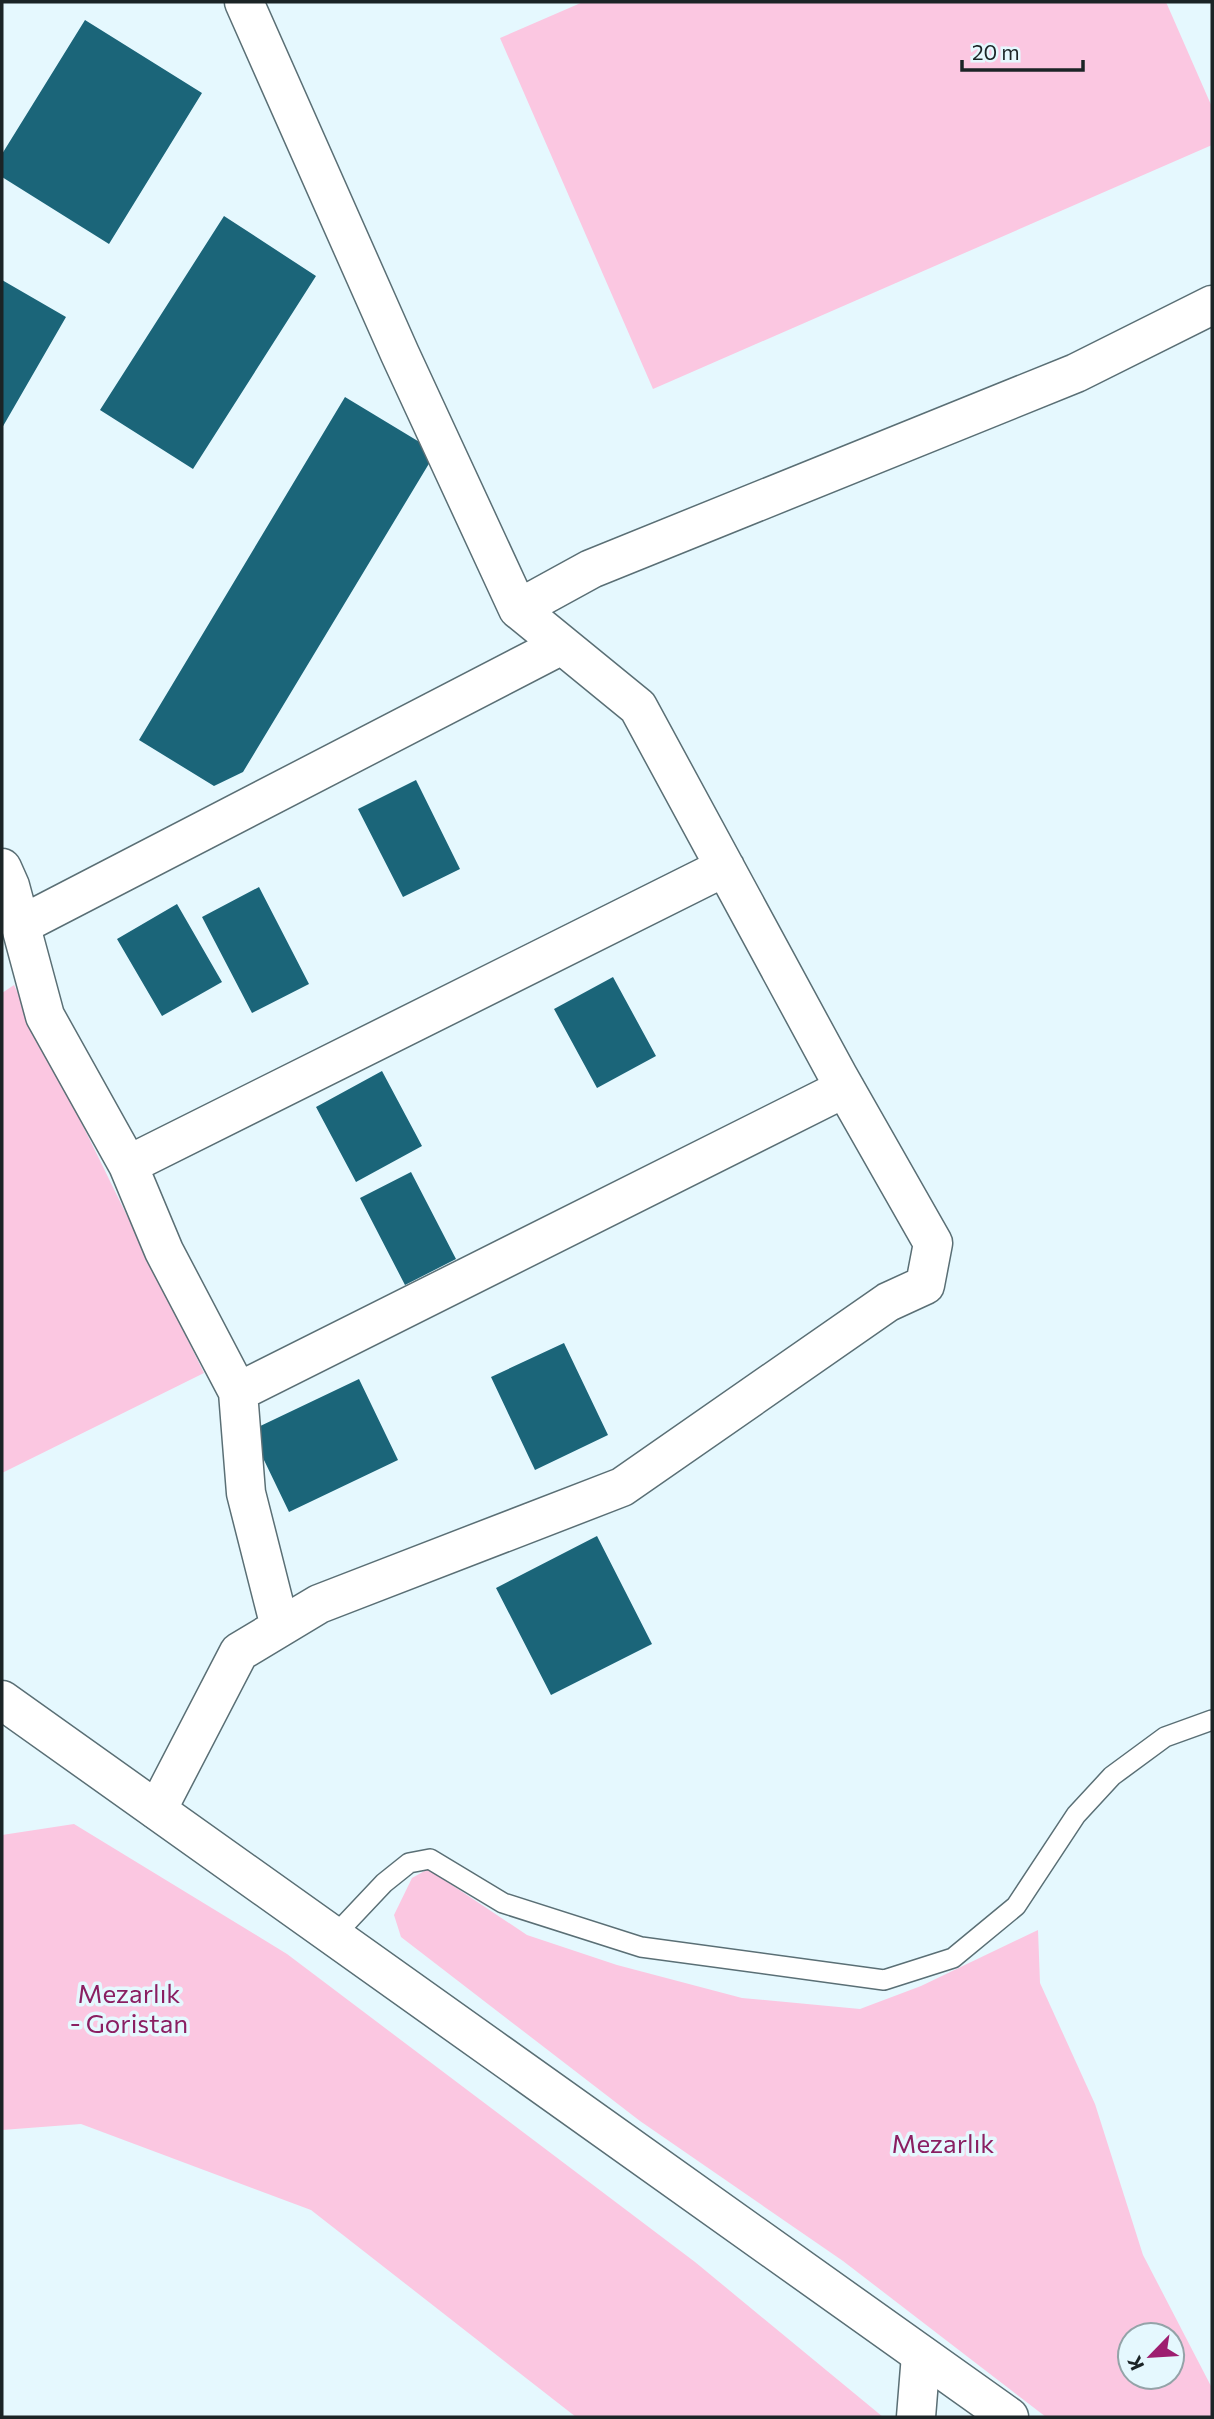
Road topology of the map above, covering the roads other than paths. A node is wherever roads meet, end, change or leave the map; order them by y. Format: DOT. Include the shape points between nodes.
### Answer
graph roads {
  1 [pos="244,2"];
  2 [pos="1212,305"];
  3 [pos="518,610"];
  4 [pos="562,645"];
  5 [pos="725,867"];
  6 [pos="2,869"];
  7 [pos="21,925"];
  8 [pos="845,1088"];
  9 [pos="128,1165"];
  10 [pos="238,1392"];
  11 [pos="280,1627"];
  12 [pos="2,1700"];
  13 [pos="1212,1720"];
  14 [pos="157,1810"];
  15 [pos="334,1936"];
  16 [pos="921,2355"];
  17 [pos="916,2417"];
  18 [pos="1009,2417"];
  1 -- 3 [label="street"];
  2 -- 3 [label="street" via="1076,373 591,569"];
  3 -- 4 [label="street"];
  4 -- 5 [label="street" via="638,707"];
  4 -- 7 [label="street"];
  5 -- 8 [label="street"];
  5 -- 9 [label="street"];
  6 -- 7 [label="street"];
  7 -- 9 [label="street" via="45,1016"];
  8 -- 10 [label="street"];
  8 -- 11 [label="street" via="933,1242 925,1285 888,1302 622,1487 318,1604"];
  9 -- 10 [label="street" via="164,1251"];
  10 -- 11 [label="street" via="246,1493"];
  11 -- 14 [label="street" via="239,1651"];
  12 -- 14 [label="street"];
  13 -- 15 [label="lane" via="1164,1737 1112,1776 1076,1815 1016,1906 953,1958 884,1980 641,1947 503,1903 430,1859 409,1863 384,1883"];
  14 -- 15 [label="street"];
  15 -- 16 [label="street"];
  16 -- 17 [label="street"];
  16 -- 18 [label="street"];
}
